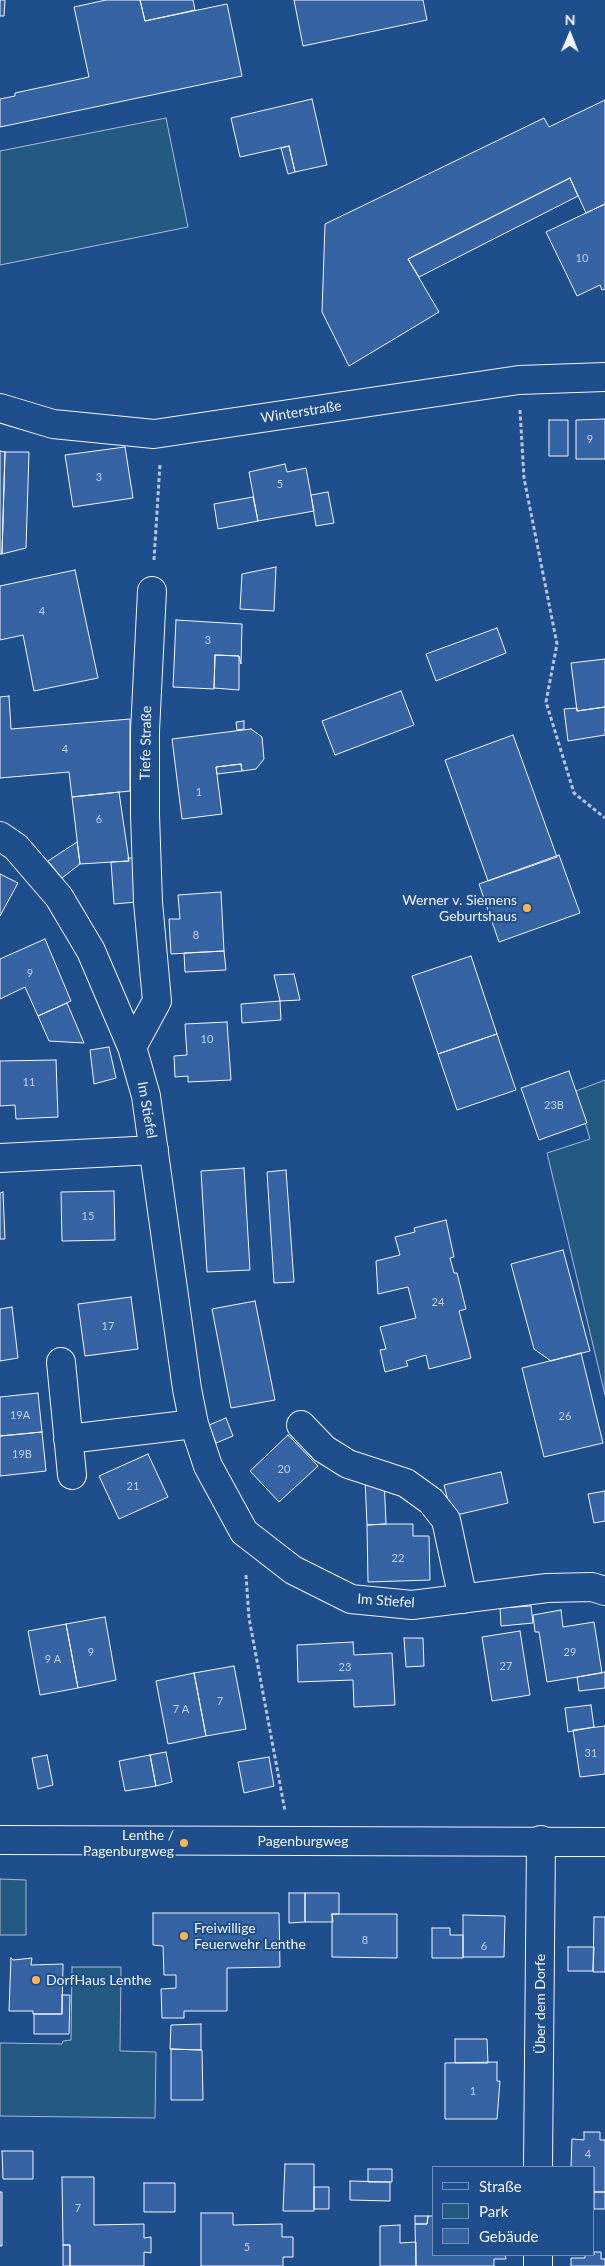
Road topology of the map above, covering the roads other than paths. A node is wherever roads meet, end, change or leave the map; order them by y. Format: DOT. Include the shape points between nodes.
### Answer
graph roads {
  1 [pos="605,377"];
  2 [pos="0,408"];
  3 [pos="152,591"];
  4 [pos="0,836"];
  5 [pos="132,1047"];
  6 [pos="154,1150"];
  7 [pos="0,1158"];
  8 [pos="60,1362"];
  9 [pos="194,1424"];
  10 [pos="301,1425"];
  11 [pos="68,1438"];
  12 [pos="72,1475"];
  13 [pos="605,1591"];
  14 [pos="463,1599"];
  15 [pos="0,1840"];
  16 [pos="541,1840"];
  17 [pos="605,1842"];
  18 [pos="538,2166"];
  1 -- 2 [label="street, Winterstraße" via="519,380 154,434 53,424"];
  3 -- 5 [label="street, Tiefe Straße" via="145,731 145,815 148,902 157,1000"];
  4 -- 5 [label="street, Im Stiefel" via="16,847 59,897 90,951"];
  5 -- 6 [label="street, Im Stiefel" via="146,1096"];
  6 -- 7 [label="street"];
  6 -- 9 [label="street, Im Stiefel"];
  8 -- 11 [label="street"];
  9 -- 11 [label="street"];
  9 -- 14 [label="street, Im Stiefel" via="208,1466 244,1532 293,1570 351,1599 412,1605"];
  10 -- 14 [label="street" via="324,1449 348,1464 406,1484 439,1509 446,1520"];
  11 -- 12 [label="street"];
  13 -- 14 [label="street, Im Stiefel" via="592,1587 547,1588"];
  15 -- 16 [label="street, Pagenburgweg"];
  16 -- 17 [label="street, Pagenburgweg"];
  16 -- 18 [label="street, Über dem Dorfe"];
}
